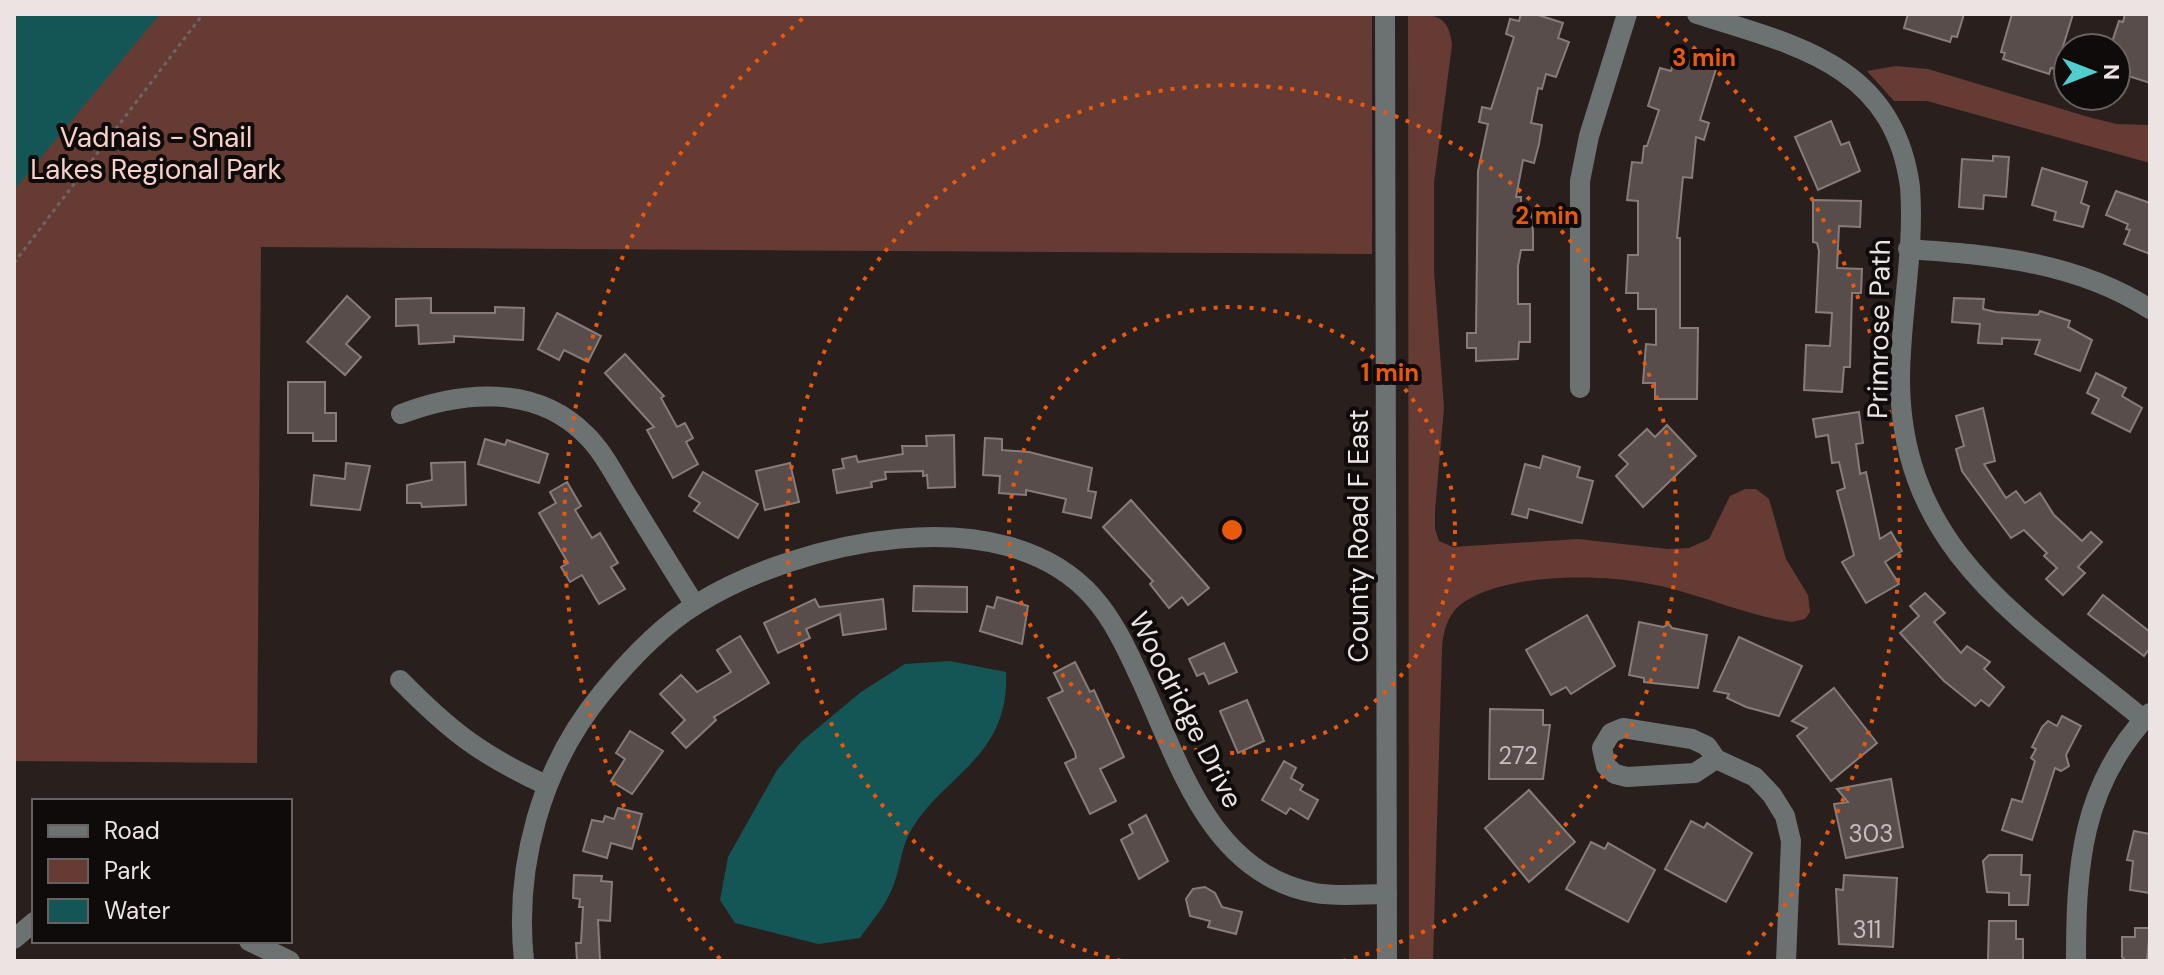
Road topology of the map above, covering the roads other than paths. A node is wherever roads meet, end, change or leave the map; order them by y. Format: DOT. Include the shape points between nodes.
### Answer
graph roads {
  1 [pos="1385,14"];
  2 [pos="1627,14"];
  3 [pos="1697,14"];
  4 [pos="1908,249"];
  5 [pos="2150,309"];
  6 [pos="1580,388"];
  7 [pos="401,414"];
  8 [pos="695,605"];
  9 [pos="400,680"];
  10 [pos="2147,716"];
  11 [pos="1716,759"];
  12 [pos="546,785"];
  13 [pos="1387,894"];
  14 [pos="32,924"];
  15 [pos="14,939"];
  16 [pos="253,943"];
  17 [pos="290,961"];
  18 [pos="524,961"];
  19 [pos="1387,961"];
  20 [pos="1786,961"];
  21 [pos="2076,961"];
  1 -- 13 [label="street, County Road F East"];
  2 -- 6 [label="street" via="1580,181"];
  3 -- 4 [label="street, Primrose Path" via="1810,51 1840,67 1866,90 1891,126 1907,166"];
  4 -- 5 [label="street" via="2048,265 2100,283"];
  4 -- 10 [label="street, Primrose Path" via="1902,409 1909,454 1930,510 1982,585"];
  7 -- 8 [label="street" via="440,399 505,397 529,400 570,420 601,454"];
  8 -- 12 [label="street, Woodridge Drive" via="630,660 600,695"];
  8 -- 13 [label="street, Woodridge Drive" via="763,570 852,545 945,539 1027,552 1071,576 1109,617 1209,824 1242,860 1277,881 1316,893"];
  9 -- 12 [label="street" via="460,738"];
  10 -- 21 [label="street" via="2111,768 2087,826 2077,882"];
  11 -- 11 [label="street" via="1701,742 1629,728 1611,733 1602,748 1610,771 1633,777 1695,773"];
  11 -- 20 [label="street" via="1761,782 1788,824 1792,871"];
  12 -- 18 [label="street, Woodridge Drive" via="527,866"];
  13 -- 19 [label="street, County Road F East"];
  14 -- 15 [label="street"];
  16 -- 17 [label="street"];
}
